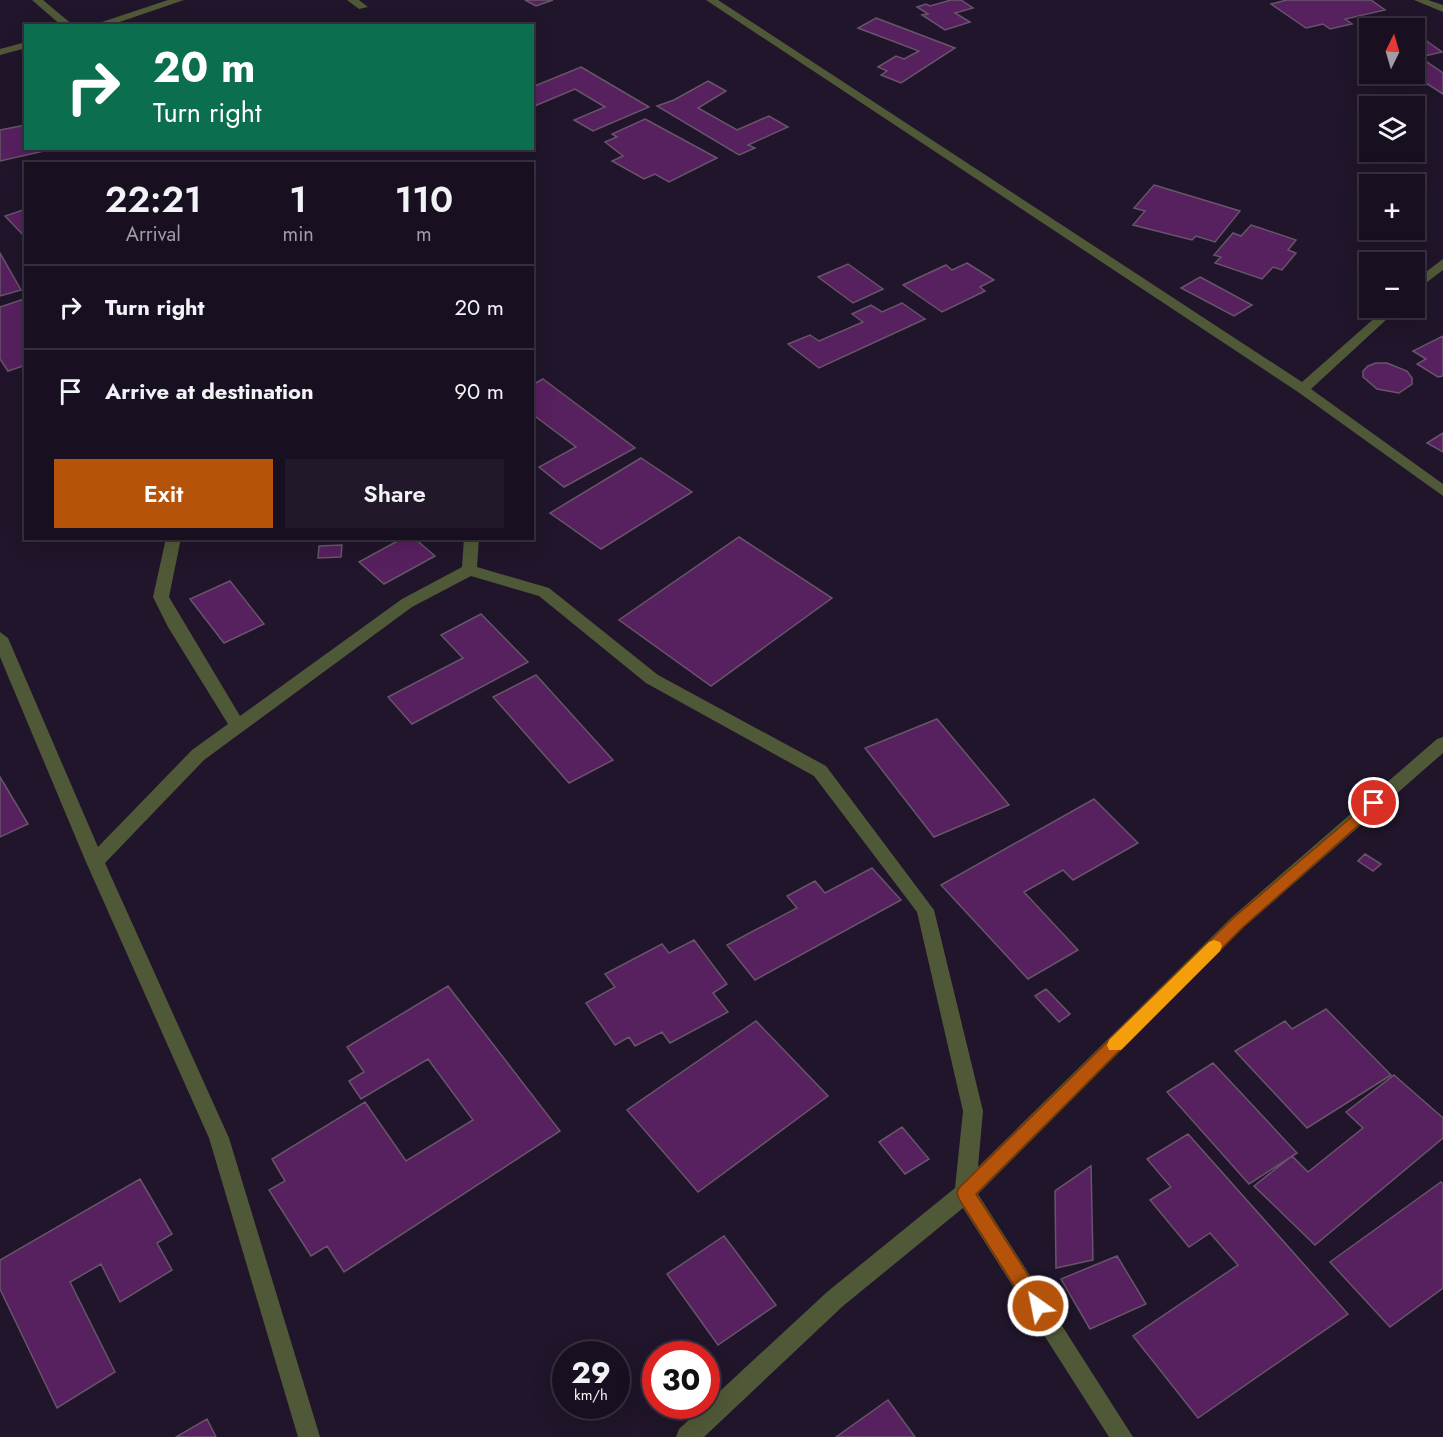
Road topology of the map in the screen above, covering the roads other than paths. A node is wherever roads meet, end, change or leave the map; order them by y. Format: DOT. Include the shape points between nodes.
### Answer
graph roads {
  1 [pos="37,0"];
  2 [pos="179,0"];
  3 [pos="352,0"];
  4 [pos="711,0"];
  5 [pos="1419,0"];
  6 [pos="363,7"];
  7 [pos="1443,9"];
  8 [pos="67,24"];
  9 [pos="101,24"];
  10 [pos="24,46"];
  11 [pos="0,52"];
  12 [pos="1443,263"];
  13 [pos="1425,279"];
  14 [pos="1382,318"];
  15 [pos="1303,389"];
  16 [pos="1443,491"];
  17 [pos="174,540"];
  18 [pos="472,540"];
  19 [pos="469,570"];
  20 [pos="0,638"];
  21 [pos="238,726"];
  22 [pos="1443,743"];
  23 [pos="95,862"];
  24 [pos="965,1193"];
  25 [pos="309,1437"];
  26 [pos="687,1437"];
  27 [pos="1122,1437"];
  1 -- 8 [label="street"];
  2 -- 9 [label="street"];
  3 -- 6 [label="street"];
  4 -- 15 [label="street"];
  5 -- 7 [label="street"];
  10 -- 11 [label="street"];
  12 -- 13 [label="street"];
  14 -- 15 [label="street"];
  15 -- 16 [label="street"];
  17 -- 21 [label="street" via="161,597"];
  18 -- 19 [label="street"];
  19 -- 21 [label="street" via="407,603"];
  19 -- 24 [label="street" via="544,592 652,679 820,771 925,910 973,1112"];
  20 -- 23 [label="street"];
  21 -- 23 [label="street" via="198,755"];
  22 -- 24 [label="street" via="1237,923"];
  23 -- 25 [label="street" via="219,1138"];
  24 -- 26 [label="street" via="835,1299"];
  24 -- 27 [label="street"];
}
